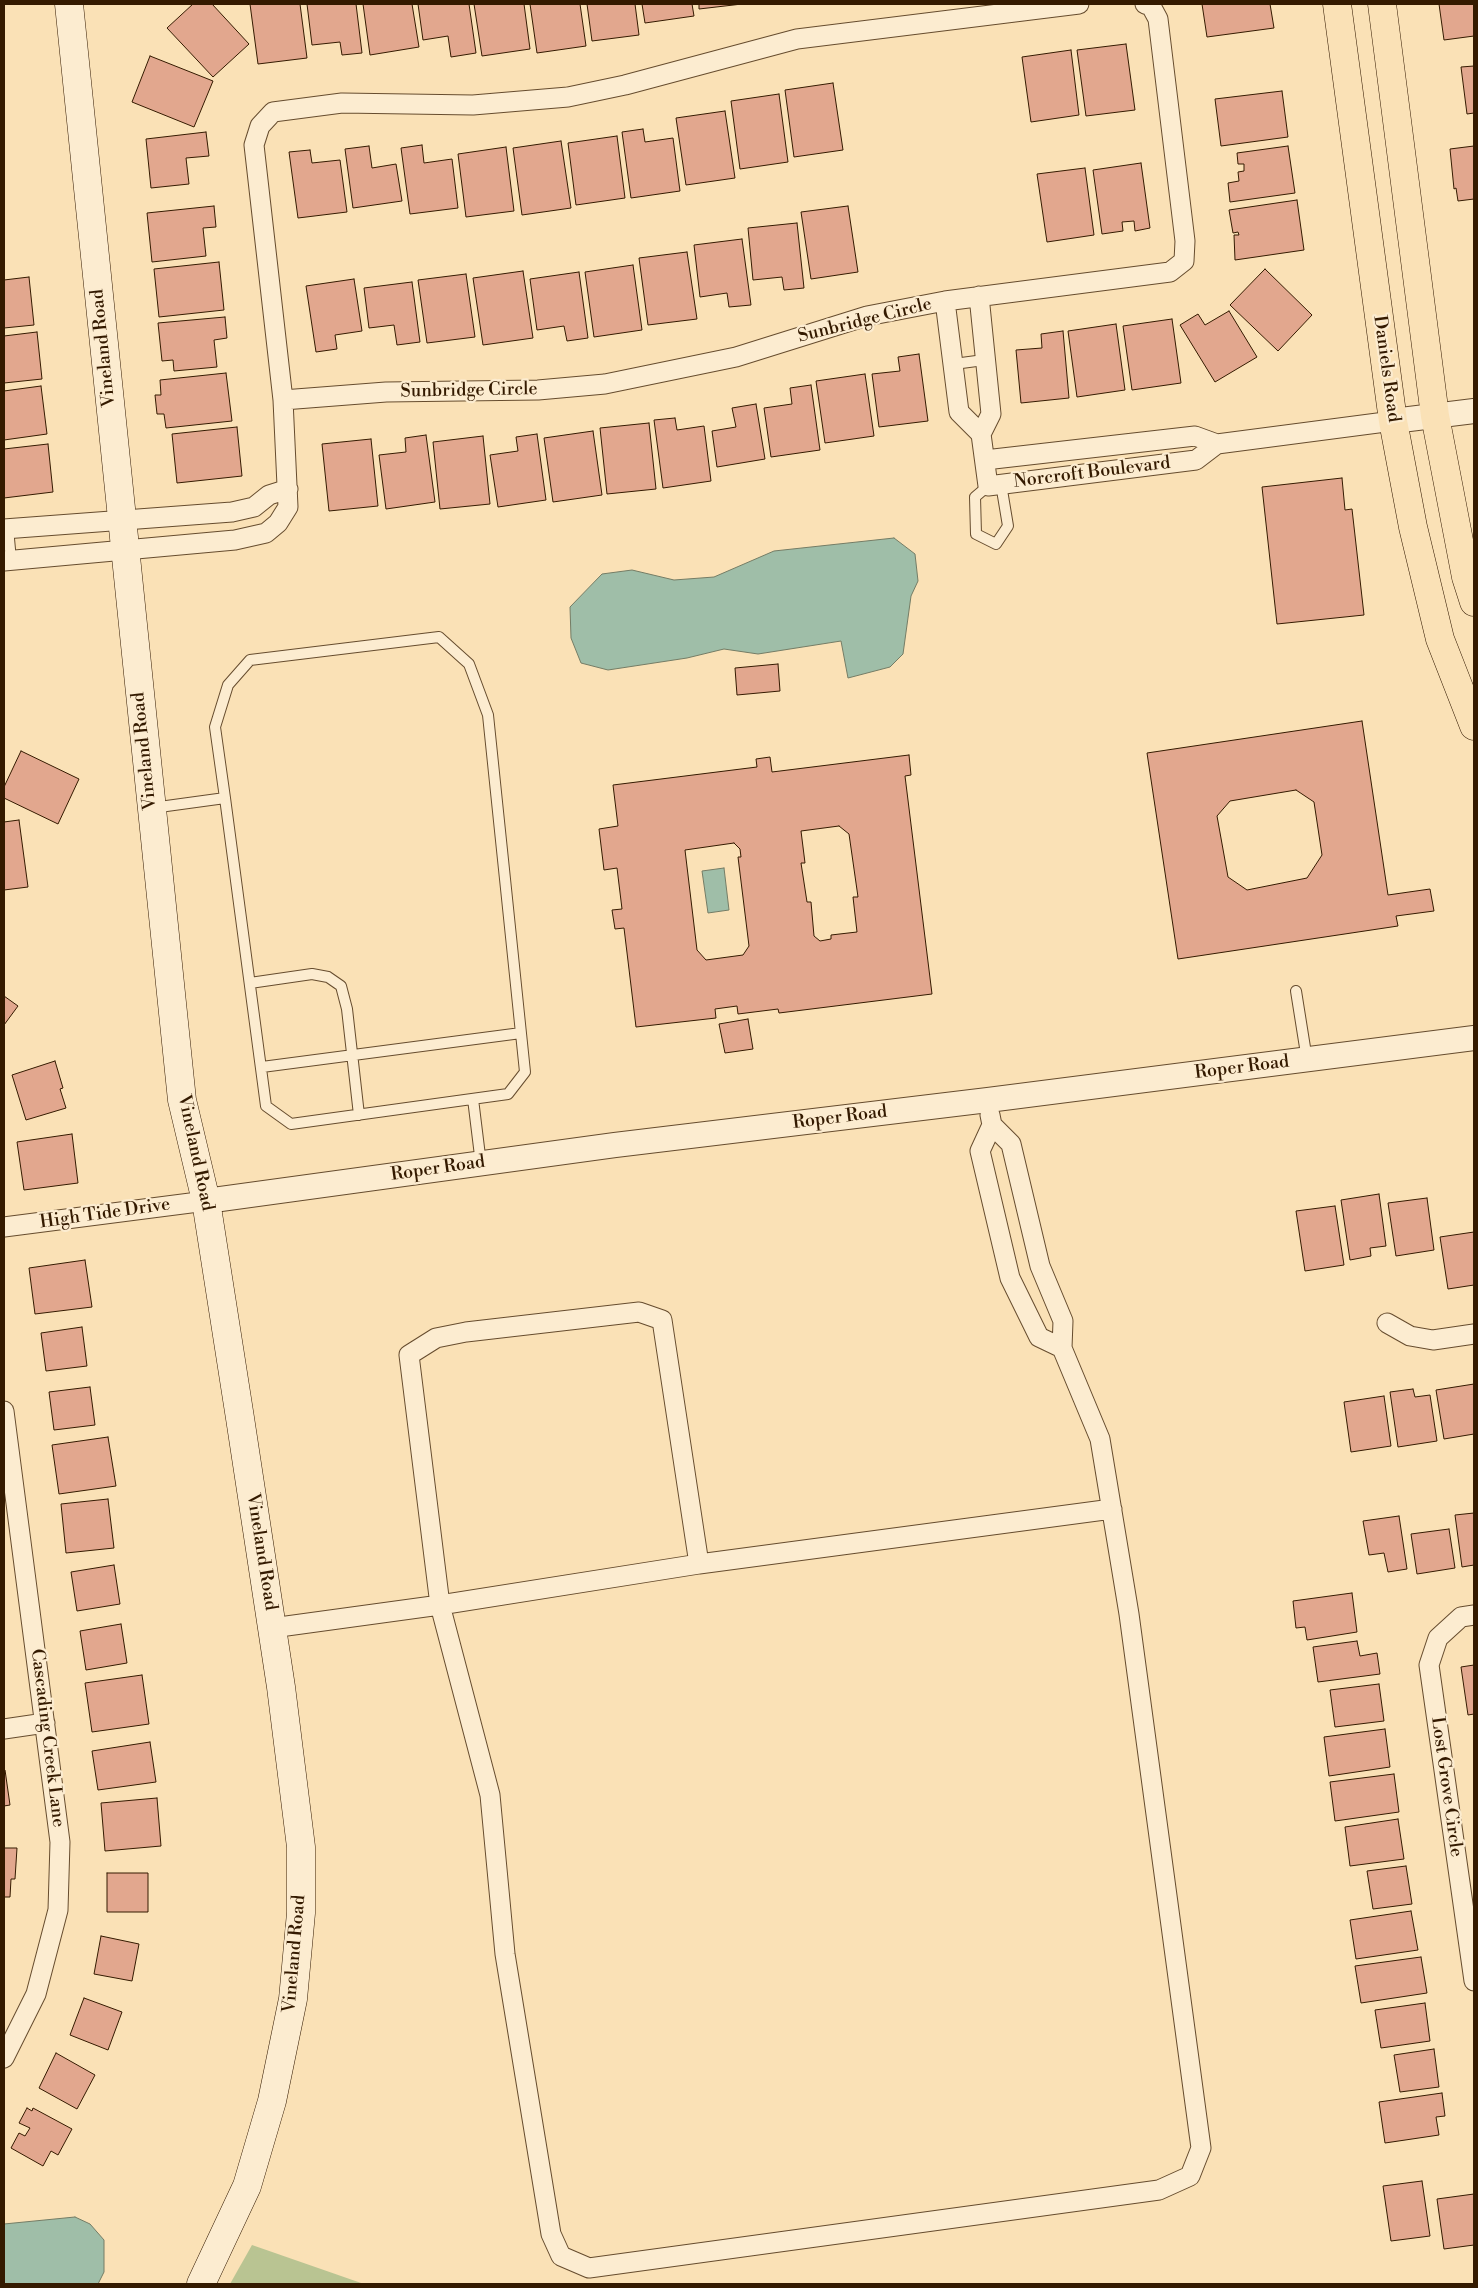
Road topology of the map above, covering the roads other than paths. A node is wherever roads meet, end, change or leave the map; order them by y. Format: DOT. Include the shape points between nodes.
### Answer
graph roads {
  1 [pos="69,4"];
  2 [pos="1079,4"];
  3 [pos="1145,4"];
  4 [pos="1337,4"];
  5 [pos="1382,4"];
  6 [pos="979,296"];
  7 [pos="945,301"];
  8 [pos="984,360"];
  9 [pos="954,364"];
  10 [pos="283,400"];
  11 [pos="1474,410"];
  12 [pos="1435,416"];
  13 [pos="1393,421"];
  14 [pos="981,434"];
  15 [pos="1217,444"];
  16 [pos="985,460"];
  17 [pos="994,485"];
  18 [pos="288,489"];
  19 [pos="232,512"];
  20 [pos="122,519"];
  21 [pos="6,528"];
  22 [pos="235,540"];
  23 [pos="124,550"];
  24 [pos="7,560"];
  25 [pos="1474,602"];
  26 [pos="1474,726"];
  27 [pos="225,798"];
  28 [pos="151,808"];
  29 [pos="250,983"];
  30 [pos="1296,991"];
  31 [pos="521,1033"];
  32 [pos="1474,1038"];
  33 [pos="353,1055"];
  34 [pos="1307,1060"];
  35 [pos="262,1067"];
  36 [pos="473,1099"];
  37 [pos="988,1100"];
  38 [pos="359,1115"];
  39 [pos="992,1125"];
  40 [pos="480,1164"];
  41 [pos="206,1201"];
  42 [pos="4,1228"];
  43 [pos="1040,1266"];
  44 [pos="1010,1278"];
  45 [pos="1386,1323"];
  46 [pos="1474,1334"];
  47 [pos="1062,1348"];
  48 [pos="4,1410"];
  49 [pos="1112,1509"];
  50 [pos="699,1564"];
  51 [pos="440,1605"];
  52 [pos="1474,1615"];
  53 [pos="272,1628"];
  54 [pos="45,1723"];
  55 [pos="4,1729"];
  56 [pos="1474,1981"];
  57 [pos="4,2058"];
  58 [pos="201,2284"];
  1 -- 20 [label="main road, Vineland Road"];
  2 -- 10 [label="street" via="797,39 568,97 472,105 342,103 273,112 260,126 254,145"];
  3 -- 6 [label="street, Sunbridge Circle" via="1151,6 1158,20 1185,241 1184,261 1170,272"];
  4 -- 13 [label="main road, Daniels Road"];
  5 -- 12 [label="main road"];
  6 -- 7 [label="street, Sunbridge Circle"];
  6 -- 8 [label="street"];
  7 -- 9 [label="street"];
  7 -- 10 [label="street, Sunbridge Circle" via="867,316 736,357 605,384 538,390 386,392"];
  8 -- 9 [label="lane"];
  8 -- 14 [label="street" via="991,414"];
  9 -- 14 [label="street" via="959,412"];
  10 -- 18 [label="street"];
  11 -- 12 [label="street"];
  12 -- 13 [label="street"];
  12 -- 25 [label="main road" via="1466,577"];
  13 -- 15 [label="street, Norcroft Boulevard"];
  13 -- 26 [label="main road, Daniels Road" via="1413,528 1440,639"];
  14 -- 16 [label="street, Norcroft Boulevard"];
  15 -- 16 [label="street, Norcroft Boulevard" via="1195,436"];
  15 -- 17 [label="street, Norcroft Boulevard" via="1196,460"];
  16 -- 17 [label="street, Norcroft Boulevard"];
  17 -- 17 [label="lane" via="975,497 976,534 996,544 1008,526"];
  18 -- 19 [label="street" via="269,495 254,506"];
  18 -- 22 [label="street" via="288,507 278,523 266,533"];
  19 -- 20 [label="street"];
  19 -- 22 [label="street"];
  20 -- 21 [label="street"];
  20 -- 23 [label="main road, Vineland Road"];
  21 -- 24 [label="lane"];
  22 -- 23 [label="street"];
  23 -- 24 [label="street"];
  23 -- 28 [label="main road, Vineland Road"];
  27 -- 28 [label="lane"];
  27 -- 29 [label="lane"];
  27 -- 31 [label="lane" via="215,727 228,685 250,660 439,637 469,664 488,715"];
  28 -- 41 [label="main road, Vineland Road" via="182,1100"];
  29 -- 33 [label="lane" via="312,974 328,977 341,986"];
  29 -- 35 [label="lane"];
  30 -- 34 [label="lane"];
  31 -- 33 [label="lane"];
  31 -- 36 [label="lane" via="525,1072 508,1094"];
  32 -- 34 [label="street, Roper Road"];
  33 -- 35 [label="lane"];
  33 -- 38 [label="lane"];
  34 -- 37 [label="street, Roper Road"];
  35 -- 38 [label="lane" via="266,1106 291,1124"];
  36 -- 38 [label="lane"];
  36 -- 40 [label="lane"];
  37 -- 39 [label="street"];
  37 -- 40 [label="street, Roper Road" via="615,1144"];
  39 -- 43 [label="street" via="1011,1144"];
  39 -- 44 [label="street" via="980,1150"];
  40 -- 41 [label="street, Roper Road"];
  41 -- 42 [label="street, High Tide Drive"];
  41 -- 53 [label="main road, Vineland Road"];
  43 -- 44 [label="street"];
  43 -- 47 [label="street" via="1063,1321"];
  44 -- 47 [label="street" via="1038,1337"];
  45 -- 46 [label="street" via="1410,1336 1433,1340"];
  47 -- 49 [label="street" via="1100,1439"];
  48 -- 54 [label="street, Cascading Creek Lane"];
  49 -- 50 [label="street"];
  49 -- 51 [label="street" via="1201,2148 1190,2176 1159,2190 588,2268 561,2256 550,2234 505,1954 490,1795"];
  50 -- 51 [label="street"];
  50 -- 51 [label="street" via="662,1320 639,1312 466,1332 436,1338 409,1355"];
  51 -- 53 [label="street"];
  52 -- 56 [label="street, Lost Grove Circle" via="1461,1617 1438,1638 1429,1665"];
  53 -- 58 [label="main road, Vineland Road" via="300,1847 301,1913 294,1989 272,2101 247,2186"];
  54 -- 55 [label="street"];
  54 -- 57 [label="street, Cascading Creek Lane" via="60,1842 58,1910 36,1994"];
}
